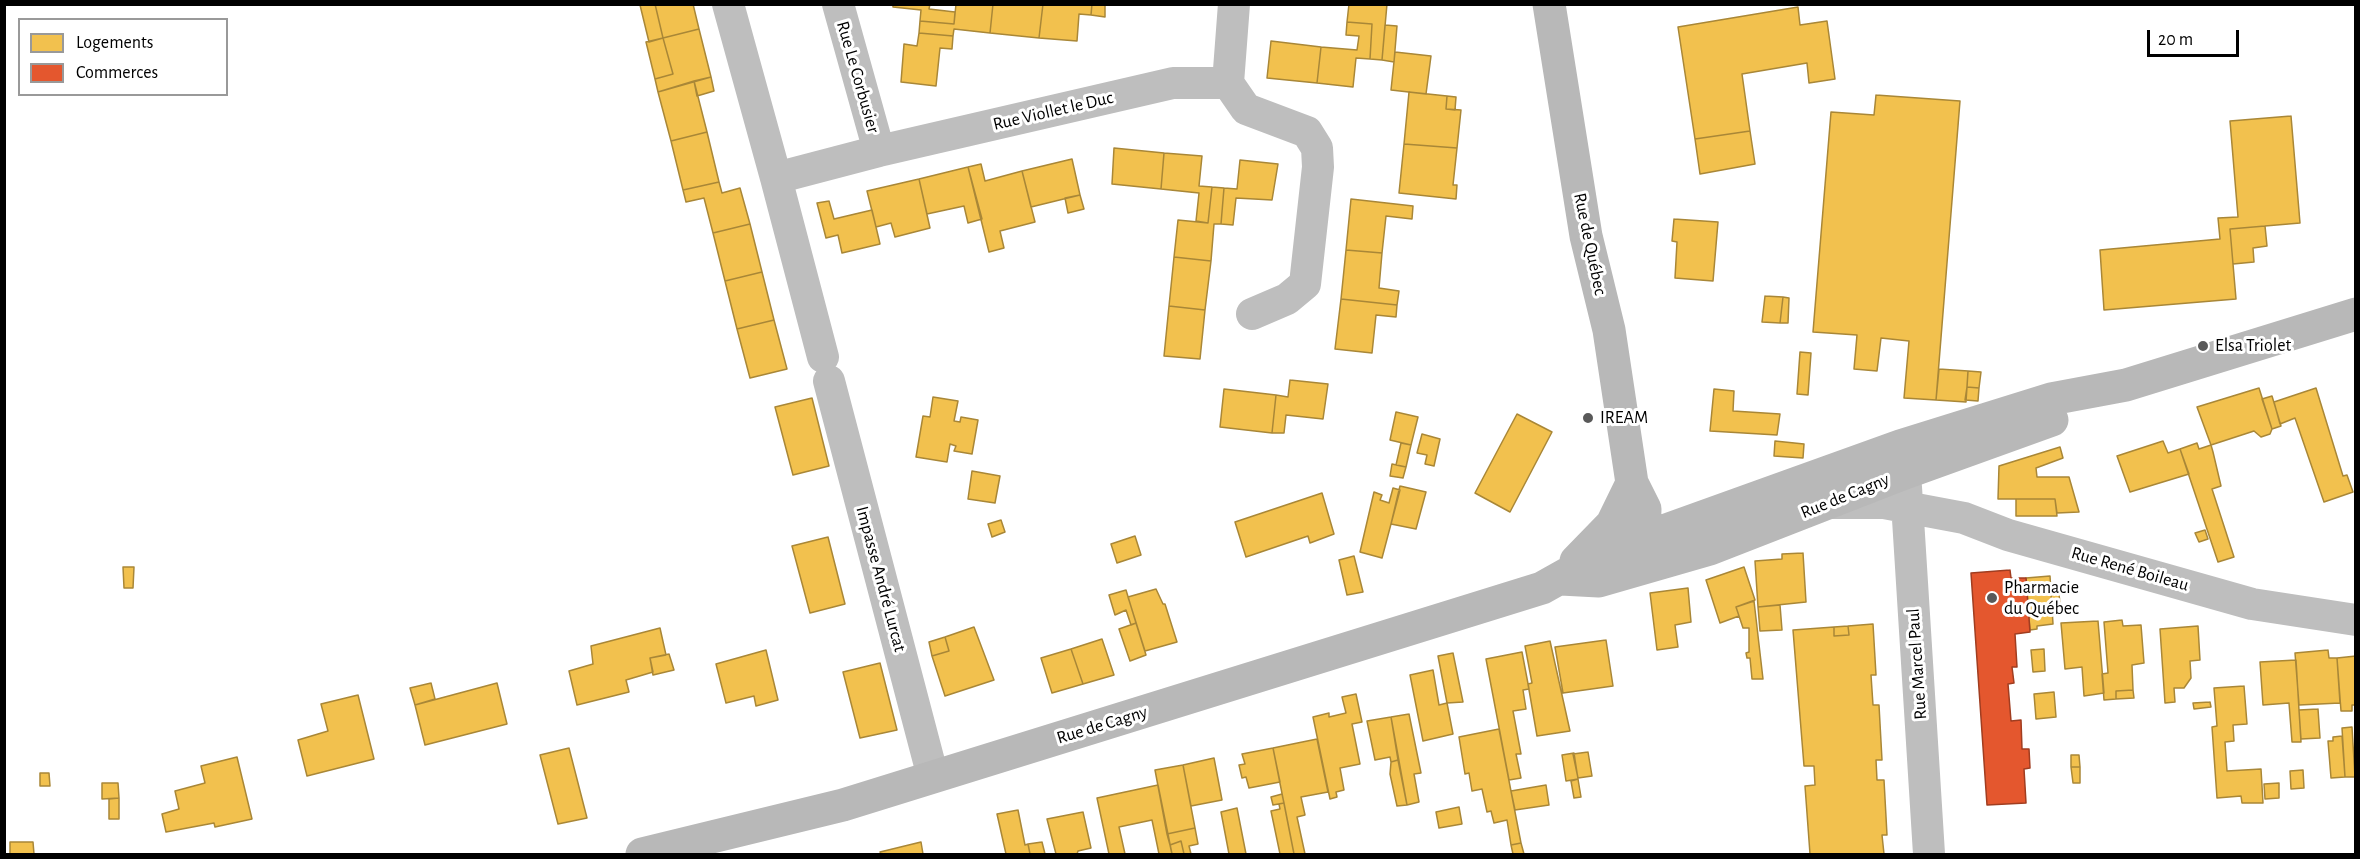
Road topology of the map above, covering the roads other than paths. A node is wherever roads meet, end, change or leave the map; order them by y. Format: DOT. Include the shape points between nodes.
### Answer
graph roads {
  1 [pos="728,4"];
  2 [pos="838,4"];
  3 [pos="1234,4"];
  4 [pos="1549,4"];
  5 [pos="1228,83"];
  6 [pos="879,152"];
  7 [pos="776,178"];
  8 [pos="1252,314"];
  9 [pos="2355,314"];
  10 [pos="1902,459"];
  11 [pos="1828,503"];
  12 [pos="1907,506"];
  13 [pos="1648,514"];
  14 [pos="1710,549"];
  15 [pos="1620,576"];
  16 [pos="1557,579"];
  17 [pos="2355,620"];
  18 [pos="933,777"];
  19 [pos="642,855"];
  20 [pos="1929,855"];
  1 -- 7 [label="street"];
  2 -- 6 [label="street, Rue Le Corbusier"];
  3 -- 5 [label="street"];
  4 -- 13 [label="main road, Rue de Québec" via="1586,236"];
  5 -- 6 [label="street, Rue Viollet le Duc" via="1173,83"];
  5 -- 8 [label="street" via="1246,110 1307,132 1317,148 1305,284 1287,299"];
  6 -- 7 [label="street, Rue Le Corbusier"];
  7 -- 18 [label="street, Impasse André Lurcat"];
  9 -- 10 [label="main road, Rue de Cagny" via="2126,385 2066,415"];
  10 -- 11 [label="main road, Rue de Cagny"];
  10 -- 12 [label="street, Rue Marcel Paul"];
  10 -- 13 [label="main road, Rue de Cagny"];
  11 -- 12 [label="street, Rue René Boileau" via="1884,502"];
  11 -- 14 [label="main road, Rue de Cagny"];
  12 -- 17 [label="street, Rue René Boileau" via="1964,518 2008,536 2252,604"];
  12 -- 20 [label="street, Rue Marcel Paul"];
  13 -- 14 [label="main road"];
  13 -- 15 [label="main road" via="1636,557"];
  13 -- 16 [label="main road, Rue de Cagny"];
  13 -- 16 [label="main road" via="1612,524"];
  14 -- 15 [label="main road, Rue de Cagny"];
  15 -- 16 [label="main road, Rue de Cagny" via="1599,581"];
  16 -- 18 [label="main road, Rue de Cagny" via="1542,588"];
  18 -- 19 [label="main road, Rue de Cagny" via="843,805"];
}
